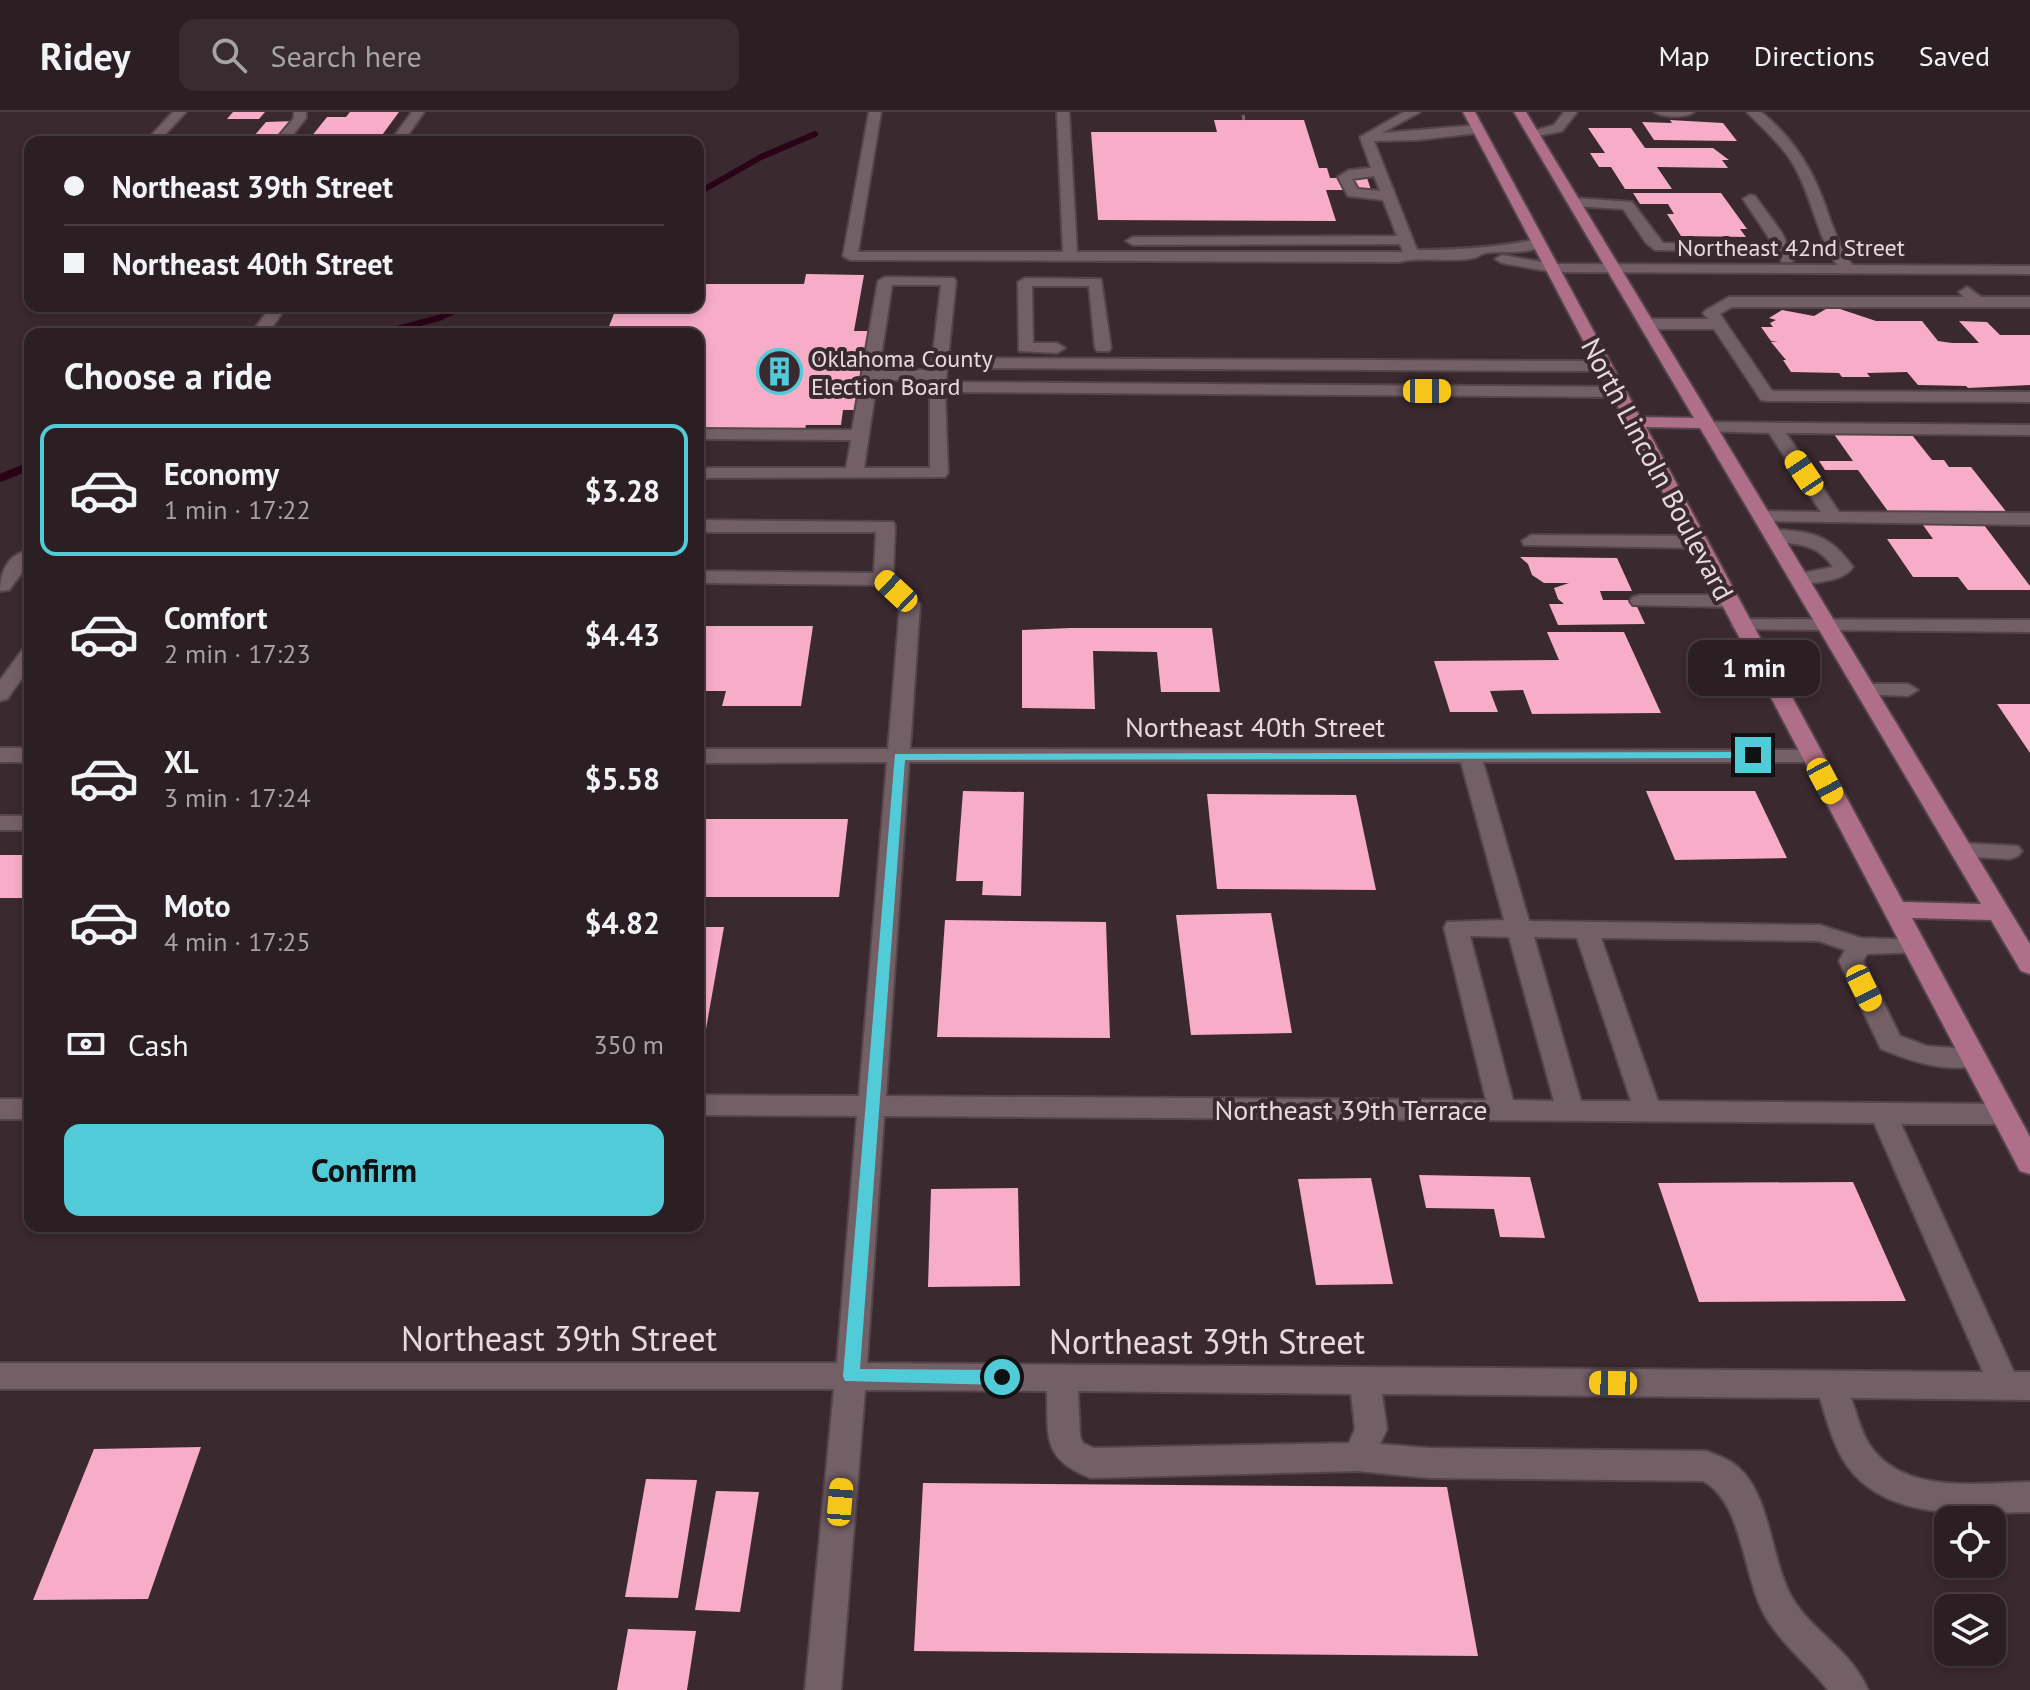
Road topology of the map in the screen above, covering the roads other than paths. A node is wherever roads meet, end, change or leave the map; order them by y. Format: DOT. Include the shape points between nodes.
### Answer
graph roads {
  1 [pos="180,112"];
  2 [pos="300,112"];
  3 [pos="418,112"];
  4 [pos="875,112"];
  5 [pos="1063,112"];
  6 [pos="1414,112"];
  7 [pos="1469,112"];
  8 [pos="1520,112"];
  9 [pos="1571,112"];
  10 [pos="1661,112"];
  11 [pos="1688,112"];
  12 [pos="1753,112"];
  13 [pos="1478,129"];
  14 [pos="1533,133"];
  15 [pos="157,136"];
  16 [pos="285,136"];
  17 [pos="400,136"];
  18 [pos="1366,137"];
  19 [pos="1379,172"];
  20 [pos="1389,196"];
  21 [pos="1750,199"];
  22 [pos="1574,202"];
  23 [pos="1539,243"];
  24 [pos="1409,247"];
  25 [pos="1783,248"];
  26 [pos="1069,249"];
  27 [pos="1472,254"];
  28 [pos="1552,268"];
  29 [pos="1613,268"];
  30 [pos="1791,269"];
  31 [pos="1848,269"];
  32 [pos="1947,269"];
  33 [pos="2030,270"];
  34 [pos="1977,302"];
  35 [pos="2030,302"];
  36 [pos="1648,324"];
  37 [pos="1719,324"];
  38 [pos="1103,348"];
  39 [pos="1211,365"];
  40 [pos="1504,366"];
  41 [pos="1603,366"];
  42 [pos="870,375"];
  43 [pos="938,375"];
  44 [pos="1216,389"];
  45 [pos="1517,391"];
  46 [pos="1617,392"];
  47 [pos="2030,397"];
  48 [pos="1632,422"];
  49 [pos="1708,425"];
  50 [pos="1774,428"];
  51 [pos="2030,430"];
  52 [pos="704,434"];
  53 [pos="860,435"];
  54 [pos="704,473"];
  55 [pos="854,473"];
  56 [pos="1762,517"];
  57 [pos="1834,518"];
  58 [pos="2030,519"];
  59 [pos="704,526"];
  60 [pos="1773,535"];
  61 [pos="1531,541"];
  62 [pos="1697,542"];
  63 [pos="0,558"];
  64 [pos="24,558"];
  65 [pos="24,560"];
  66 [pos="704,577"];
  67 [pos="883,579"];
  68 [pos="1799,579"];
  69 [pos="2,586"];
  70 [pos="1640,601"];
  71 [pos="1729,601"];
  72 [pos="1742,625"];
  73 [pos="1827,625"];
  74 [pos="2030,626"];
  75 [pos="24,661"];
  76 [pos="1865,690"];
  77 [pos="1908,690"];
  78 [pos="0,695"];
  79 [pos="0,755"];
  80 [pos="24,755"];
  81 [pos="1812,755"];
  82 [pos="704,756"];
  83 [pos="1470,756"];
  84 [pos="899,757"];
  85 [pos="0,823"];
  86 [pos="24,823"];
  87 [pos="1962,851"];
  88 [pos="2010,851"];
  89 [pos="1894,910"];
  90 [pos="1998,912"];
  91 [pos="1518,929"];
  92 [pos="1586,929"];
  93 [pos="2023,943"];
  94 [pos="1860,946"];
  95 [pos="1913,946"];
  96 [pos="2030,965"];
  97 [pos="1973,1057"];
  98 [pos="704,1105"];
  99 [pos="872,1105"];
  100 [pos="0,1109"];
  101 [pos="24,1109"];
  102 [pos="1502,1110"];
  103 [pos="1570,1110"];
  104 [pos="1648,1111"];
  105 [pos="1883,1113"];
  106 [pos="2003,1114"];
  107 [pos="2030,1163"];
  108 [pos="0,1376"];
  109 [pos="851,1376"];
  110 [pos="1062,1378"];
  111 [pos="1365,1380"];
  112 [pos="1831,1384"];
  113 [pos="2018,1386"];
  114 [pos="1358,1457"];
  115 [pos="2030,1497"];
  116 [pos="823,1690"];
  117 [pos="1850,1690"];
  1 -- 15 [label="street"];
  2 -- 16 [label="street"];
  3 -- 17 [label="street"];
  4 -- 26 [label="street" via="850,256"];
  5 -- 26 [label="street"];
  6 -- 18 [label="street"];
  7 -- 13 [label="main road, North Lincoln Boulevard"];
  8 -- 14 [label="main road, North Lincoln Boulevard"];
  9 -- 14 [label="street" via="1558,128"];
  10 -- 11 [label="street"];
  12 -- 31 [label="street" via="1781,135 1798,159 1831,246"];
  13 -- 18 [label="street"];
  13 -- 23 [label="main road, North Lincoln Boulevard"];
  14 -- 22 [label="main road, North Lincoln Boulevard"];
  18 -- 19 [label="street"];
  19 -- 20 [label="street"];
  19 -- 20 [label="street" via="1345,177 1353,193"];
  20 -- 24 [label="street"];
  21 -- 25 [label="street"];
  22 -- 25 [label="street" via="1627,205 1660,247"];
  22 -- 29 [label="main road, North Lincoln Boulevard"];
  23 -- 27 [label="street"];
  23 -- 28 [label="main road, North Lincoln Boulevard"];
  24 -- 26 [label="street" via="1399,258"];
  24 -- 27 [label="street"];
  25 -- 30 [label="street"];
  27 -- 28 [label="street, Northeast 42nd Street"];
  28 -- 29 [label="street, Northeast 42nd Street"];
  28 -- 41 [label="main road, North Lincoln Boulevard"];
  29 -- 30 [label="street, Northeast 42nd Street"];
  29 -- 36 [label="main road, North Lincoln Boulevard"];
  30 -- 31 [label="street, Northeast 42nd Street"];
  31 -- 32 [label="street, Northeast 42nd Street"];
  32 -- 33 [label="street, Northeast 42nd Street"];
  32 -- 34 [label="street"];
  34 -- 35 [label="street"];
  34 -- 37 [label="street" via="1729,302 1711,313"];
  36 -- 37 [label="street"];
  36 -- 49 [label="main road, North Lincoln Boulevard"];
  37 -- 47 [label="street" via="1767,396"];
  38 -- 38 [label="street" via="1025,348 1025,282 1096,282"];
  38 -- 39 [label="street" via="1197,349 1209,351"];
  39 -- 40 [label="street"];
  39 -- 43 [label="street"];
  39 -- 44 [label="street"];
  40 -- 41 [label="street"];
  40 -- 45 [label="street"];
  41 -- 46 [label="main road, North Lincoln Boulevard"];
  42 -- 43 [label="street"];
  42 -- 43 [label="street" via="885,281 949,281"];
  42 -- 53 [label="street"];
  43 -- 44 [label="street"];
  43 -- 55 [label="street" via="939,473"];
  44 -- 45 [label="street"];
  45 -- 46 [label="street"];
  46 -- 48 [label="main road, North Lincoln Boulevard"];
  48 -- 49 [label="main road"];
  48 -- 62 [label="main road, North Lincoln Boulevard"];
  49 -- 50 [label="street"];
  49 -- 56 [label="main road, North Lincoln Boulevard"];
  50 -- 51 [label="street"];
  50 -- 57 [label="street"];
  52 -- 53 [label="street"];
  53 -- 55 [label="street"];
  54 -- 55 [label="street"];
  56 -- 57 [label="street"];
  56 -- 60 [label="main road, North Lincoln Boulevard"];
  57 -- 58 [label="street"];
  59 -- 67 [label="street" via="886,526"];
  60 -- 68 [label="main road, North Lincoln Boulevard"];
  60 -- 68 [label="street" via="1825,543 1843,567 1833,574"];
  61 -- 62 [label="street"];
  62 -- 71 [label="main road, North Lincoln Boulevard"];
  63 -- 64 [label="street"];
  65 -- 69 [label="street"];
  66 -- 67 [label="street"];
  67 -- 84 [label="street" via="910,604"];
  68 -- 73 [label="main road, North Lincoln Boulevard"];
  70 -- 71 [label="street"];
  71 -- 72 [label="main road, North Lincoln Boulevard"];
  72 -- 73 [label="street"];
  72 -- 81 [label="main road, North Lincoln Boulevard"];
  73 -- 74 [label="street"];
  73 -- 76 [label="main road, North Lincoln Boulevard"];
  75 -- 78 [label="street"];
  76 -- 77 [label="street"];
  76 -- 87 [label="main road, North Lincoln Boulevard"];
  79 -- 80 [label="street"];
  81 -- 83 [label="street, Northeast 40th Street"];
  81 -- 89 [label="main road, North Lincoln Boulevard"];
  82 -- 84 [label="street, Northeast 40th Street"];
  83 -- 84 [label="street, Northeast 40th Street"];
  83 -- 91 [label="street"];
  84 -- 99 [label="street"];
  85 -- 86 [label="street"];
  87 -- 88 [label="street"];
  87 -- 90 [label="main road, North Lincoln Boulevard"];
  89 -- 90 [label="main road"];
  89 -- 95 [label="main road, North Lincoln Boulevard"];
  90 -- 93 [label="main road, North Lincoln Boulevard"];
  91 -- 92 [label="street"];
  91 -- 102 [label="street" via="1456,928"];
  91 -- 103 [label="street"];
  92 -- 94 [label="street" via="1820,933"];
  92 -- 104 [label="street"];
  93 -- 96 [label="main road, North Lincoln Boulevard"];
  94 -- 95 [label="street"];
  94 -- 97 [label="street" via="1851,961 1890,1042 1924,1056"];
  95 -- 97 [label="main road, North Lincoln Boulevard"];
  97 -- 106 [label="main road, North Lincoln Boulevard"];
  98 -- 99 [label="street, Northeast 39th Terrace"];
  99 -- 102 [label="street, Northeast 39th Terrace"];
  99 -- 109 [label="street"];
  100 -- 101 [label="street"];
  102 -- 103 [label="street, Northeast 39th Terrace"];
  103 -- 104 [label="street, Northeast 39th Terrace"];
  104 -- 105 [label="street, Northeast 39th Terrace"];
  105 -- 106 [label="street, Northeast 39th Terrace"];
  105 -- 113 [label="street"];
  106 -- 107 [label="main road, North Lincoln Boulevard"];
  108 -- 109 [label="street, Northeast 39th Street"];
  109 -- 110 [label="street, Northeast 39th Street"];
  109 -- 116 [label="street"];
  110 -- 111 [label="street, Northeast 39th Street"];
  110 -- 114 [label="street" via="1064,1438 1072,1453 1091,1463"];
  111 -- 112 [label="street, Northeast 39th Street"];
  111 -- 114 [label="street" via="1371,1429"];
  112 -- 113 [label="street, Northeast 39th Street"];
  112 -- 115 [label="street" via="1859,1458 1887,1484 1932,1496"];
  114 -- 117 [label="street" via="1428,1463 1706,1466 1727,1477 1740,1494 1774,1599 1787,1621"];
}
